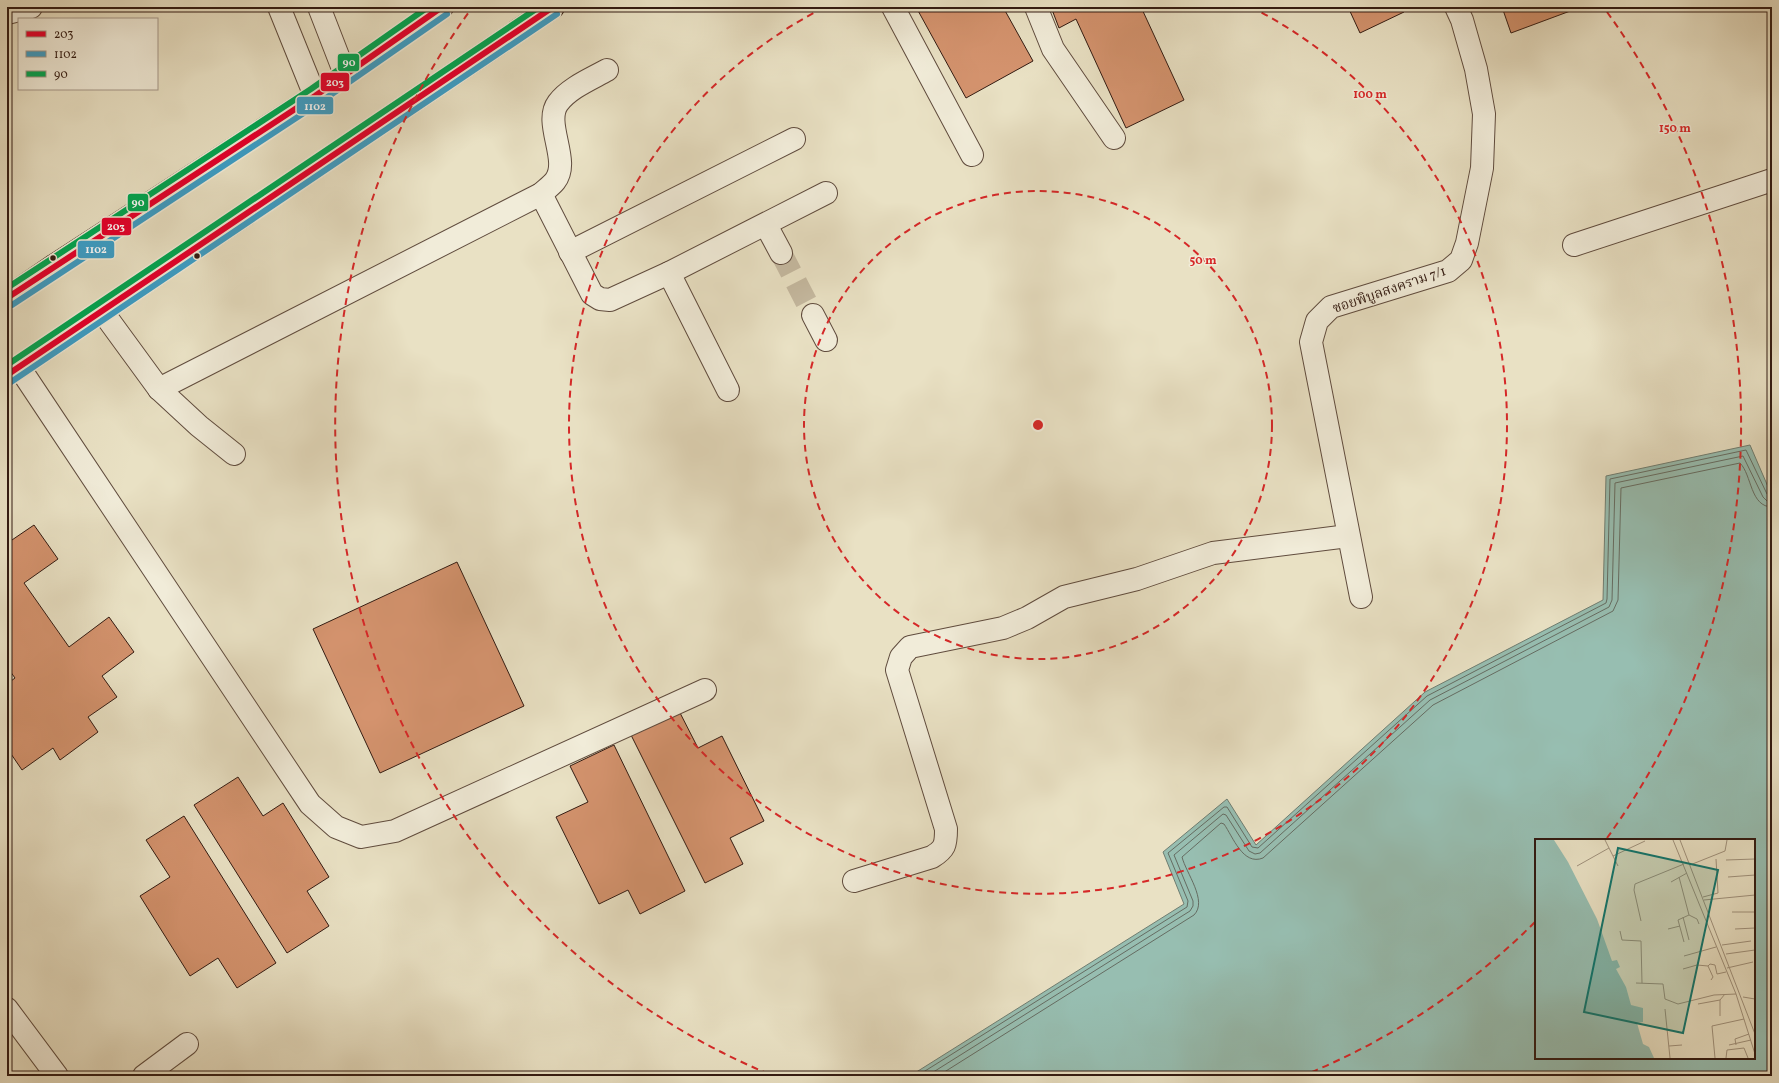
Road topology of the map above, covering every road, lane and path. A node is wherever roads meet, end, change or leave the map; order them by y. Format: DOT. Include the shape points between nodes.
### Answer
graph roads {
  1 [pos="30,7"];
  2 [pos="279,7"];
  3 [pos="319,7"];
  4 [pos="442,7"];
  5 [pos="553,7"];
  6 [pos="893,7"];
  7 [pos="1036,7"];
  8 [pos="1456,7"];
  9 [pos="7,13"];
  10 [pos="606,70"];
  11 [pos="345,74"];
  12 [pos="316,96"];
  13 [pos="1114,138"];
  14 [pos="794,139"];
  15 [pos="972,155"];
  16 [pos="1772,180"];
  17 [pos="826,193"];
  18 [pos="541,194"];
  19 [pos="766,225"];
  20 [pos="1574,244"];
  21 [pos="570,252"];
  22 [pos="781,253"];
  23 [pos="669,273"];
  24 [pos="7,297"];
  25 [pos="102,311"];
  26 [pos="813,314"];
  27 [pos="826,340"];
  28 [pos="13,371"];
  29 [pos="159,389"];
  30 [pos="728,390"];
  31 [pos="234,454"];
  32 [pos="1348,536"];
  33 [pos="1361,597"];
  34 [pos="705,690"];
  35 [pos="854,881"];
  36 [pos="7,1009"];
  37 [pos="187,1044"];
  38 [pos="57,1076"];
  39 [pos="144,1076"];
  1 -- 9 [label="street"];
  2 -- 12 [label="street"];
  3 -- 11 [label="street"];
  4 -- 11 [label="main road"];
  5 -- 25 [label="main road"];
  6 -- 15 [label="street"];
  7 -- 13 [label="street" via="1053,49"];
  8 -- 32 [label="street, ซอยพิบูลสงคราม 7/1" via="1476,69 1484,114 1482,168 1467,243 1461,260 1448,271 1331,307 1316,322 1311,342"];
  10 -- 18 [label="street" via="564,95 556,104 553,114 560,168 556,180"];
  11 -- 12 [label="main road"];
  12 -- 24 [label="main road"];
  14 -- 21 [label="street"];
  16 -- 20 [label="street"];
  17 -- 19 [label="street"];
  18 -- 21 [label="street"];
  18 -- 29 [label="street"];
  19 -- 22 [label="street"];
  19 -- 23 [label="street"];
  21 -- 23 [label="street" via="592,294 600,299 610,300"];
  23 -- 30 [label="street"];
  25 -- 28 [label="main road"];
  25 -- 29 [label="street"];
  26 -- 27 [label="street"];
  28 -- 34 [label="street" via="310,804 336,827 361,837 395,831"];
  29 -- 31 [label="street"];
  32 -- 33 [label="street, ซอยพิบูลสงคราม 7/1"];
  32 -- 35 [label="street" via="1213,553 1137,579 1064,597 1003,628 910,647 901,656 897,670 946,829 946,841 943,850 932,857"];
  36 -- 38 [label="street"];
  37 -- 39 [label="street"];
}
